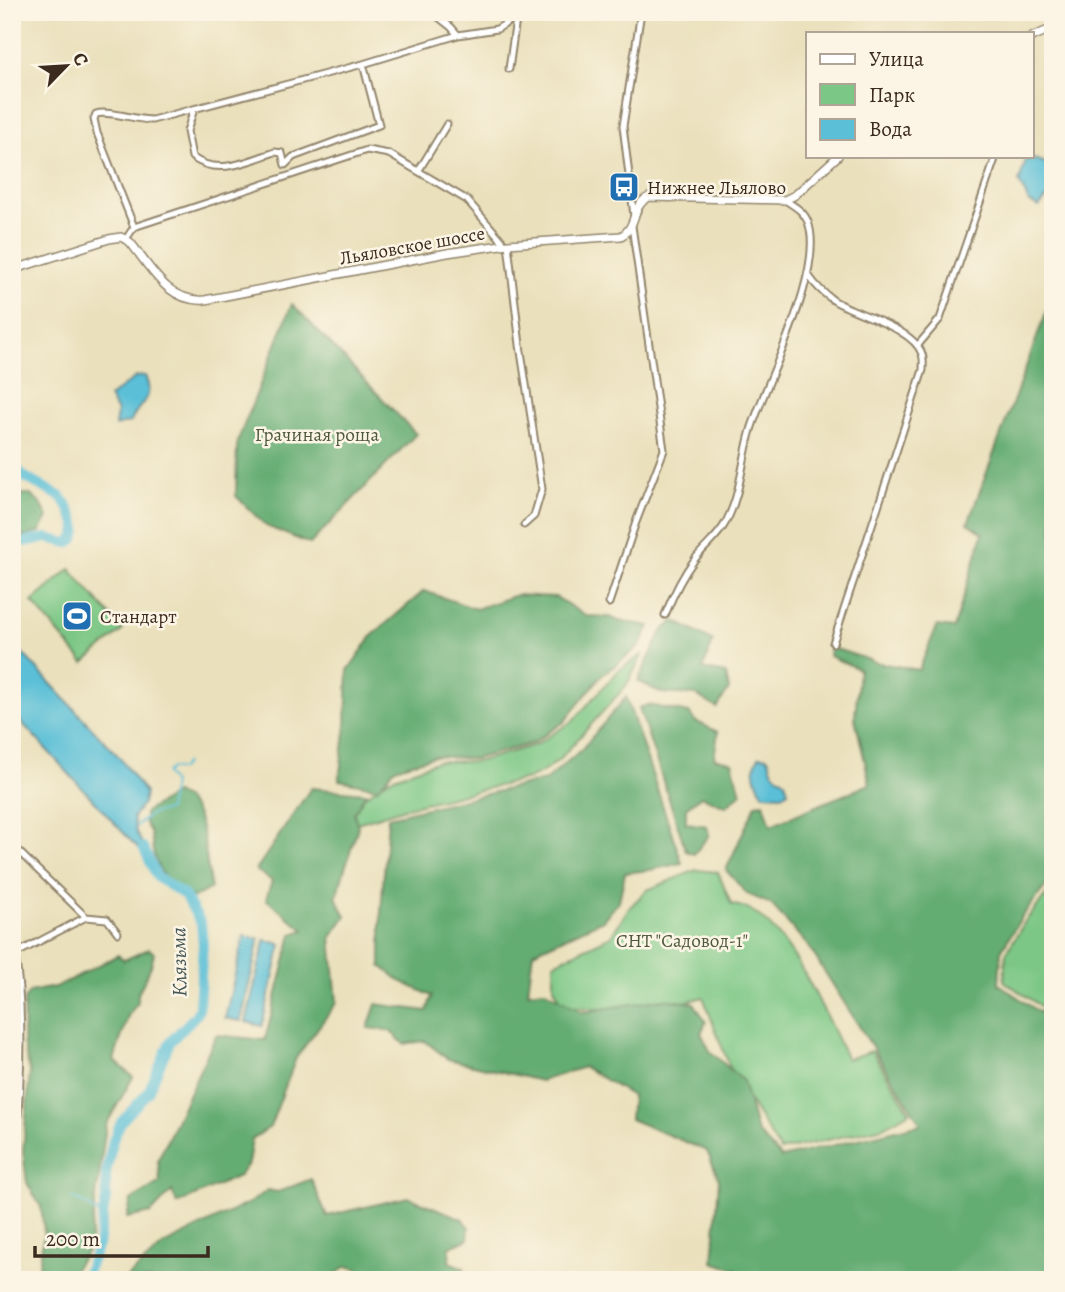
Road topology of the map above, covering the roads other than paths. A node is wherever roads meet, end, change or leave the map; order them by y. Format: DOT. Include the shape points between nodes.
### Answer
graph roads {
  1 [pos="432,12"];
  2 [pos="641,12"];
  3 [pos="516,15"];
  4 [pos="1053,28"];
  5 [pos="458,36"];
  6 [pos="1034,36"];
  7 [pos="363,64"];
  8 [pos="509,69"];
  9 [pos="194,109"];
  10 [pos="447,124"];
  11 [pos="836,158"];
  12 [pos="995,158"];
  13 [pos="419,170"];
  14 [pos="785,200"];
  15 [pos="634,216"];
  16 [pos="632,226"];
  17 [pos="134,227"];
  18 [pos="125,239"];
  19 [pos="507,244"];
  20 [pos="12,270"];
  21 [pos="809,276"];
  22 [pos="918,345"];
  23 [pos="524,525"];
  24 [pos="610,603"];
  25 [pos="665,615"];
  26 [pos="833,643"];
  27 [pos="12,845"];
  28 [pos="86,917"];
  29 [pos="118,933"];
  30 [pos="13,955"];
  31 [pos="12,1168"];
  1 -- 5 [label="street"];
  2 -- 15 [label="street" via="622,126"];
  3 -- 5 [label="street" via="497,29"];
  3 -- 8 [label="street"];
  4 -- 6 [label="street"];
  5 -- 7 [label="street"];
  7 -- 9 [label="street"];
  7 -- 9 [label="street" via="379,125 285,165 282,153 275,152 231,166 198,163 187,139"];
  9 -- 17 [label="street" via="152,120 96,114 95,126"];
  10 -- 13 [label="street"];
  11 -- 14 [label="street"];
  12 -- 22 [label="street" via="940,318"];
  13 -- 17 [label="street" via="389,154 367,150"];
  13 -- 19 [label="street" via="467,200"];
  14 -- 15 [label="street" via="649,197 642,200"];
  14 -- 21 [label="street" via="807,220"];
  15 -- 16 [label="street"];
  16 -- 19 [label="street, Льяловское шоссе" via="621,236"];
  16 -- 24 [label="street" via="664,450"];
  17 -- 18 [label="street"];
  18 -- 19 [label="street, Льяловское шоссе" via="170,291 192,301"];
  18 -- 20 [label="street" via="109,239"];
  19 -- 23 [label="street" via="542,489 534,516"];
  21 -- 22 [label="street" via="834,301 877,319"];
  21 -- 25 [label="street" via="751,430 730,513 694,560"];
  22 -- 26 [label="street" via="923,370"];
  27 -- 28 [label="street"];
  28 -- 29 [label="street" via="107,919"];
  28 -- 30 [label="street"];
  30 -- 31 [label="street" via="19,985 19,1053"];
}
